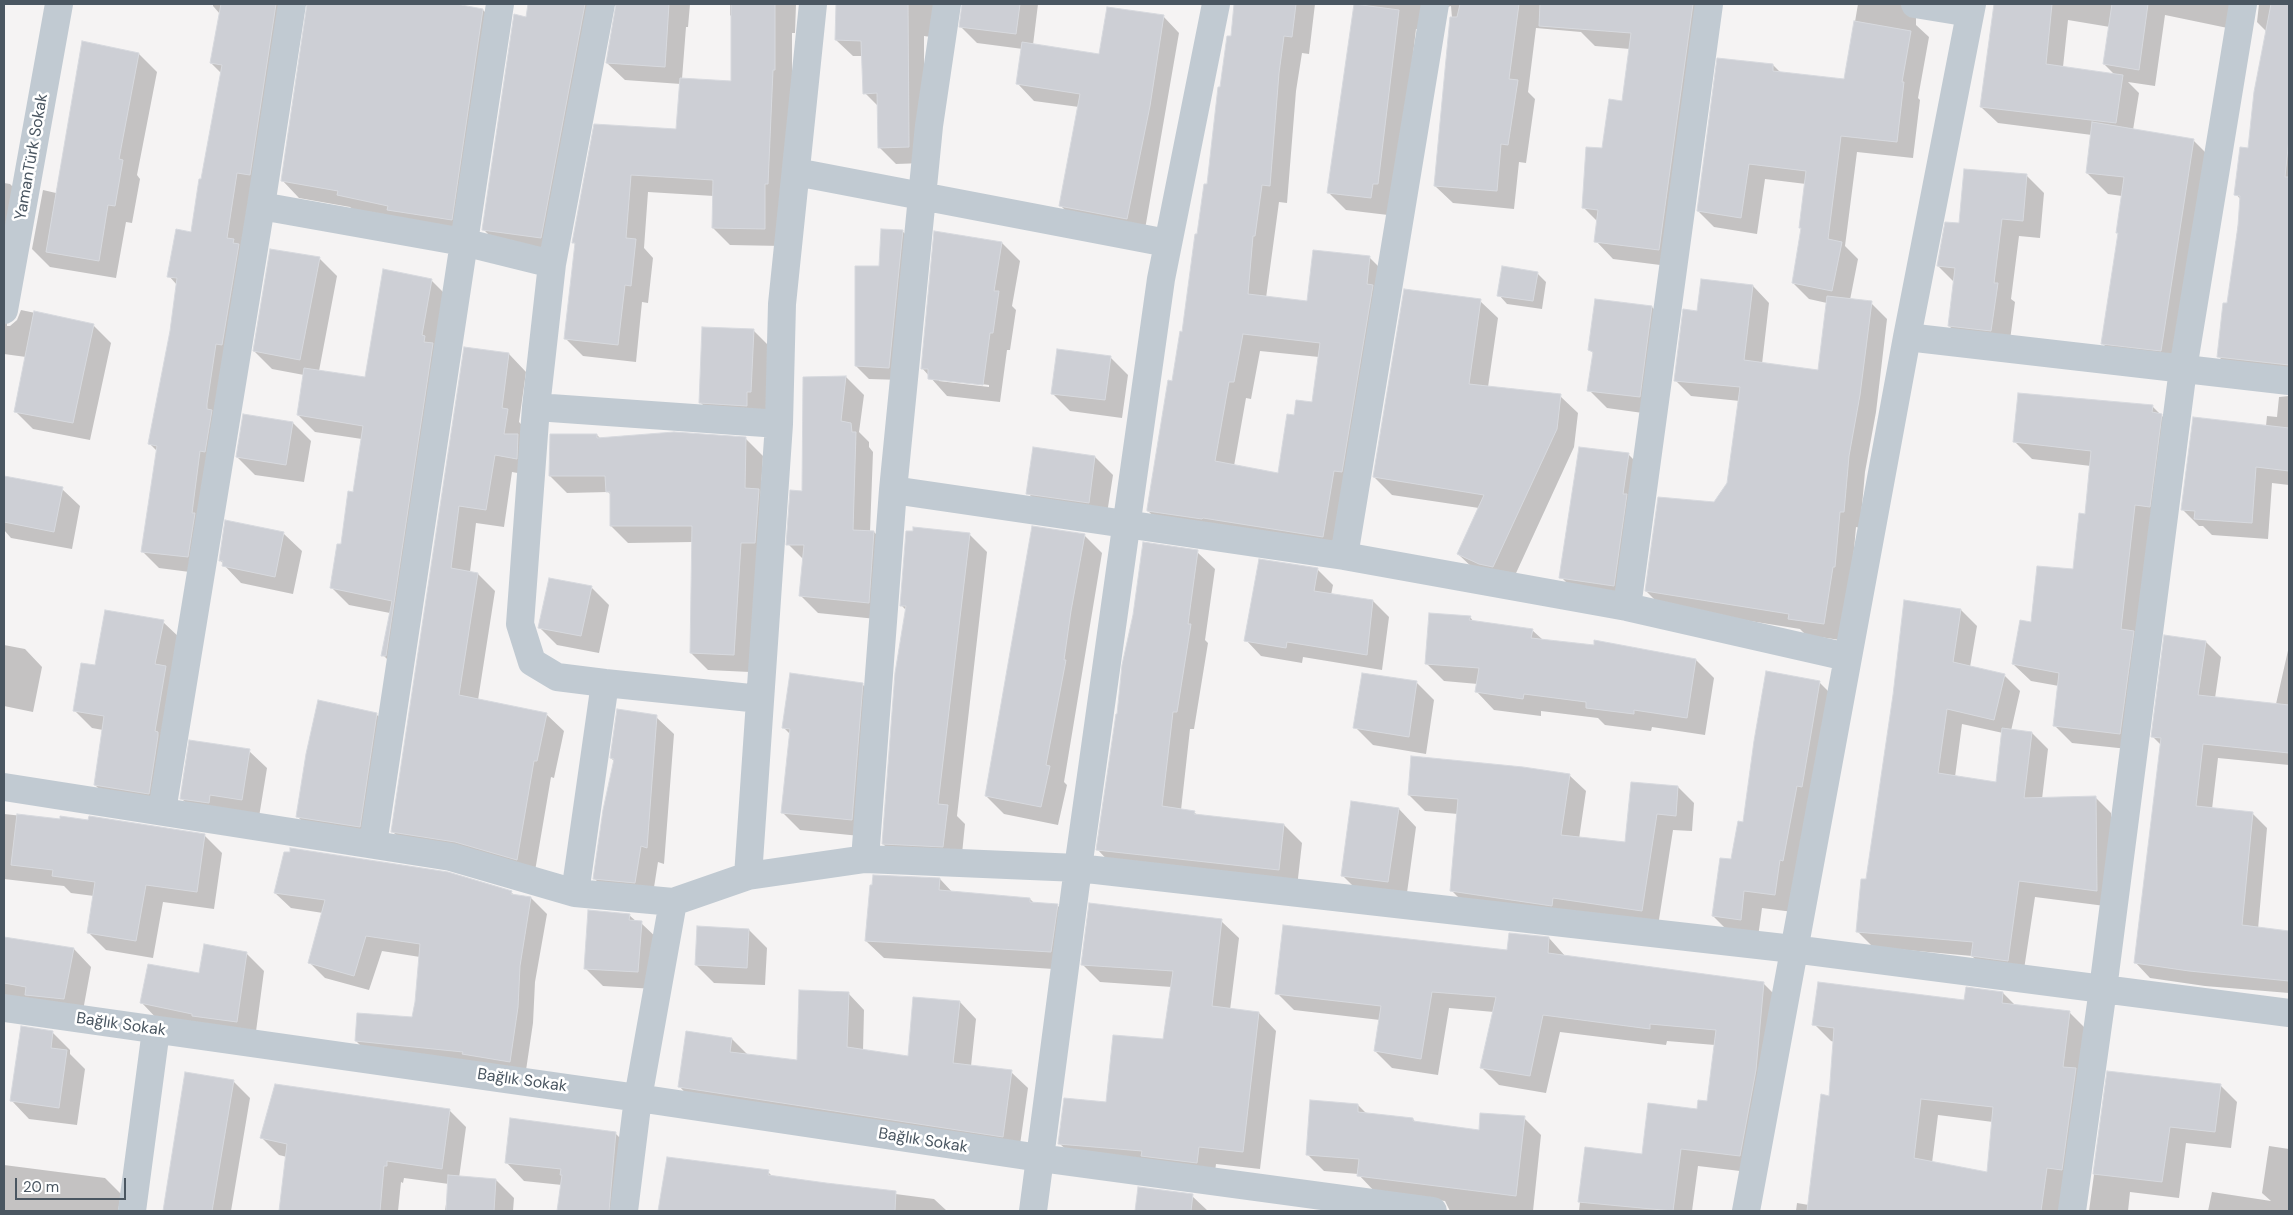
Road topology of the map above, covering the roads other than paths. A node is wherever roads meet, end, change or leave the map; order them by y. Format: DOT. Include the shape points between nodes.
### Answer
graph roads {
  1 [pos="59,4"];
  2 [pos="292,4"];
  3 [pos="500,4"];
  4 [pos="601,4"];
  5 [pos="813,4"];
  6 [pos="947,4"];
  7 [pos="1216,4"];
  8 [pos="1436,4"];
  9 [pos="1710,4"];
  10 [pos="1915,4"];
  11 [pos="2243,4"];
  12 [pos="1971,8"];
  13 [pos="796,172"];
  14 [pos="922,195"];
  15 [pos="261,206"];
  16 [pos="462,242"];
  17 [pos="1167,243"];
  18 [pos="552,264"];
  19 [pos="4,310"];
  20 [pos="1907,337"];
  21 [pos="2183,369"];
  22 [pos="2289,381"];
  23 [pos="536,407"];
  24 [pos="779,424"];
  25 [pos="893,490"];
  26 [pos="1126,523"];
  27 [pos="1344,556"];
  28 [pos="1628,607"];
  29 [pos="1847,658"];
  30 [pos="605,683"];
  31 [pos="760,699"];
  32 [pos="4,787"];
  33 [pos="162,811"];
  34 [pos="373,844"];
  35 [pos="865,859"];
  36 [pos="1078,868"];
  37 [pos="748,876"];
  38 [pos="575,892"];
  39 [pos="674,902"];
  40 [pos="1794,949"];
  41 [pos="2103,988"];
  42 [pos="4,1008"];
  43 [pos="2289,1013"];
  44 [pos="156,1030"];
  45 [pos="638,1098"];
  46 [pos="1040,1158"];
  47 [pos="132,1211"];
  48 [pos="624,1211"];
  49 [pos="1033,1211"];
  50 [pos="1433,1211"];
  51 [pos="1746,1211"];
  52 [pos="2072,1211"];
  1 -- 19 [label="street, YamanTürk Sokak"];
  2 -- 15 [label="street"];
  3 -- 16 [label="street"];
  4 -- 18 [label="street"];
  5 -- 13 [label="street"];
  6 -- 14 [label="street"];
  7 -- 17 [label="street"];
  8 -- 27 [label="street"];
  9 -- 28 [label="street"];
  10 -- 12 [label="street"];
  11 -- 21 [label="street"];
  12 -- 20 [label="street"];
  13 -- 14 [label="street"];
  13 -- 24 [label="street" via="782,304"];
  14 -- 17 [label="street"];
  14 -- 25 [label="street"];
  15 -- 16 [label="street"];
  15 -- 33 [label="street"];
  16 -- 18 [label="street"];
  16 -- 34 [label="street"];
  17 -- 26 [label="street"];
  18 -- 23 [label="street"];
  20 -- 21 [label="street"];
  20 -- 29 [label="street"];
  21 -- 22 [label="street"];
  21 -- 41 [label="street"];
  23 -- 24 [label="street"];
  23 -- 30 [label="street" via="520,624 532,662 557,677"];
  24 -- 31 [label="street"];
  25 -- 26 [label="street"];
  25 -- 35 [label="street"];
  26 -- 27 [label="street"];
  26 -- 36 [label="street"];
  27 -- 28 [label="street"];
  28 -- 29 [label="street"];
  29 -- 40 [label="street"];
  30 -- 31 [label="street"];
  30 -- 38 [label="street"];
  31 -- 37 [label="street"];
  32 -- 33 [label="street"];
  33 -- 34 [label="street"];
  34 -- 38 [label="street" via="451,857"];
  35 -- 36 [label="street"];
  35 -- 37 [label="street"];
  36 -- 40 [label="street"];
  36 -- 46 [label="street"];
  37 -- 39 [label="street"];
  38 -- 39 [label="street"];
  39 -- 45 [label="street"];
  40 -- 41 [label="street"];
  40 -- 51 [label="street"];
  41 -- 43 [label="street"];
  41 -- 52 [label="street"];
  42 -- 44 [label="street, Bağlık Sokak"];
  44 -- 45 [label="street, Bağlık Sokak"];
  44 -- 47 [label="street"];
  45 -- 46 [label="street, Bağlık Sokak"];
  45 -- 48 [label="street"];
  46 -- 49 [label="street"];
  46 -- 50 [label="street, Bağlık Sokak"];
}
